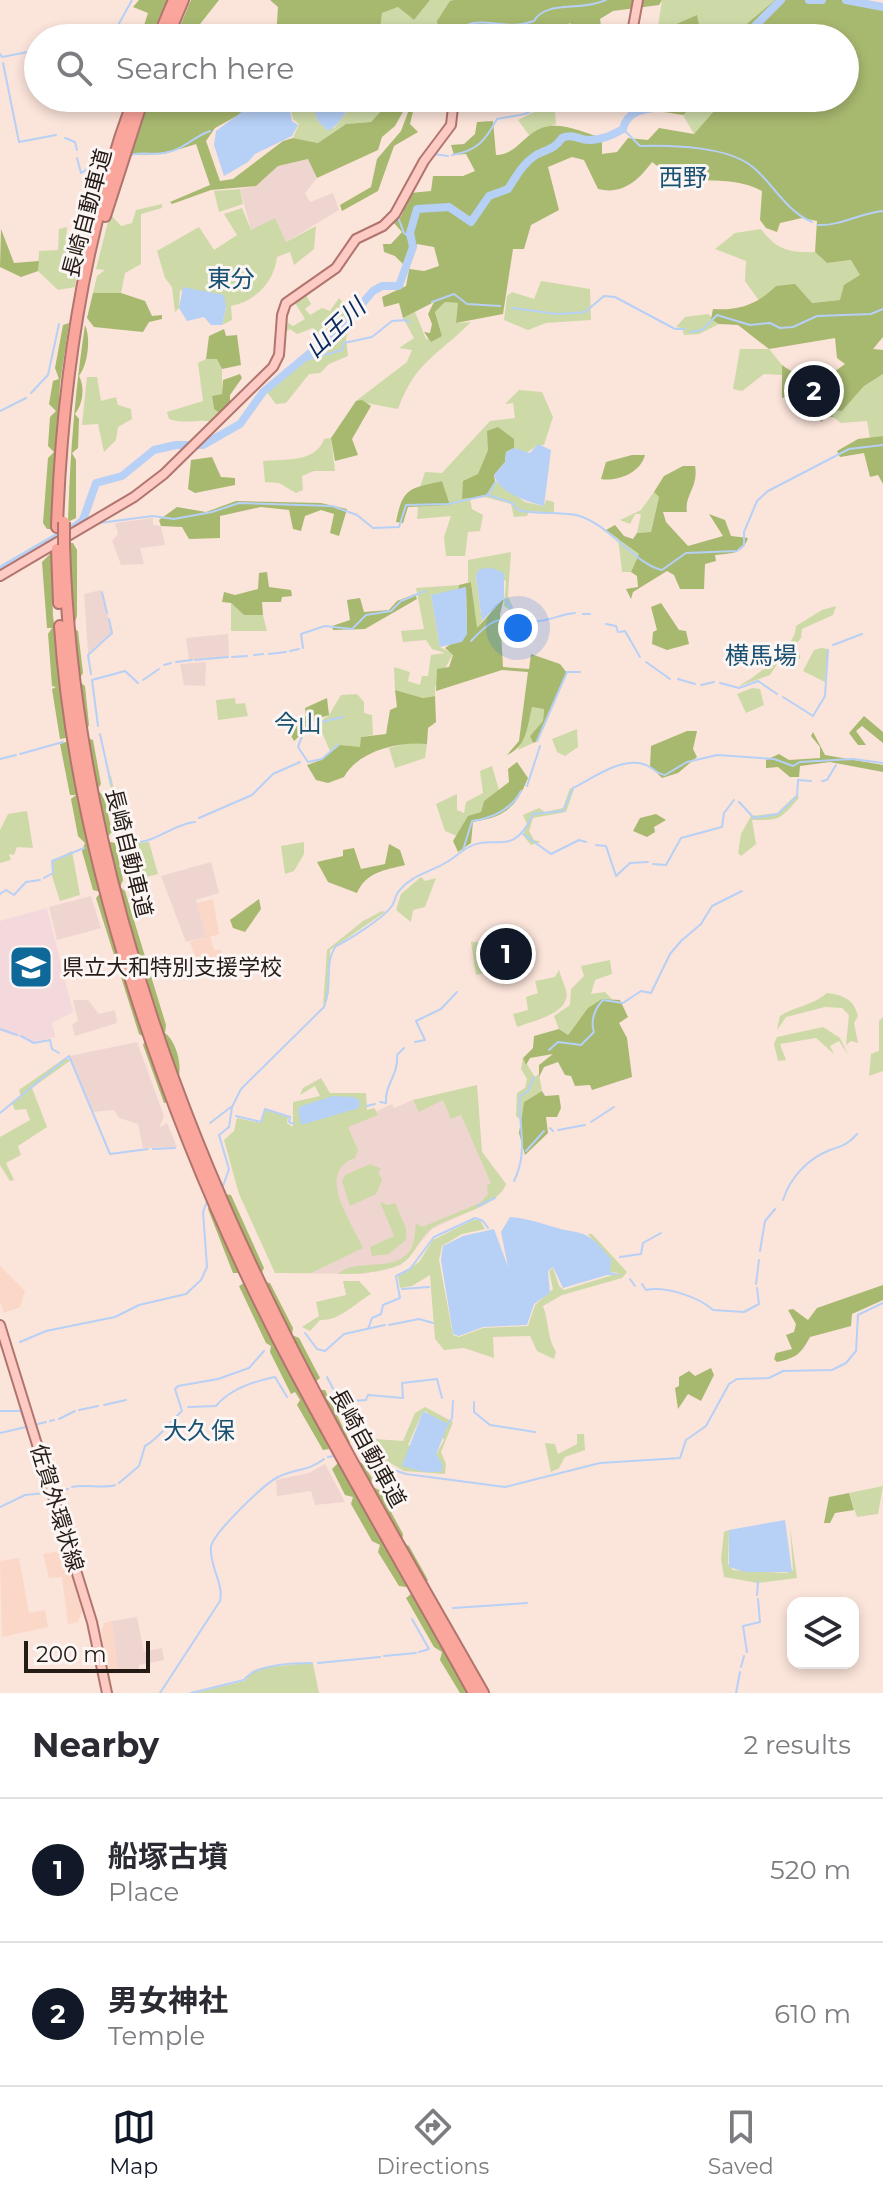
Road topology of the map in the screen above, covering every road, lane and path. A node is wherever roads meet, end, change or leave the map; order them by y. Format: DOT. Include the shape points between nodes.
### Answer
graph roads {
  1 [pos="174,0"];
  2 [pos="183,0"];
  3 [pos="638,0"];
  4 [pos="164,24"];
  5 [pos="173,24"];
  6 [pos="634,24"];
  7 [pos="130,112"];
  8 [pos="136,112"];
  9 [pos="452,112"];
  10 [pos="124,134"];
  11 [pos="60,547"];
  12 [pos="0,576"];
  13 [pos="0,1325"];
  14 [pos="107,1693"];
  15 [pos="474,1693"];
  16 [pos="483,1693"];
  1 -- 4 [label="highway"];
  2 -- 5 [label="highway"];
  3 -- 6 [label="main road"];
  7 -- 10 [label="highway, 長崎自動車道"];
  8 -- 10 [label="highway, 長崎自動車道"];
  9 -- 12 [label="main road" via="451,125 395,214 356,239 336,268 286,303 277,361 134,497"];
  10 -- 11 [label="highway, 長崎自動車道, bridge" via="76,332"];
  11 -- 15 [label="highway, 長崎自動車道" via="65,679 84,795 115,918 159,1056 217,1205 277,1336"];
  11 -- 16 [label="highway, 長崎自動車道" via="72,677 93,793 123,916 187,1111 284,1333"];
  13 -- 14 [label="main road, 佐賀外環状線" via="92,1622"];
}
